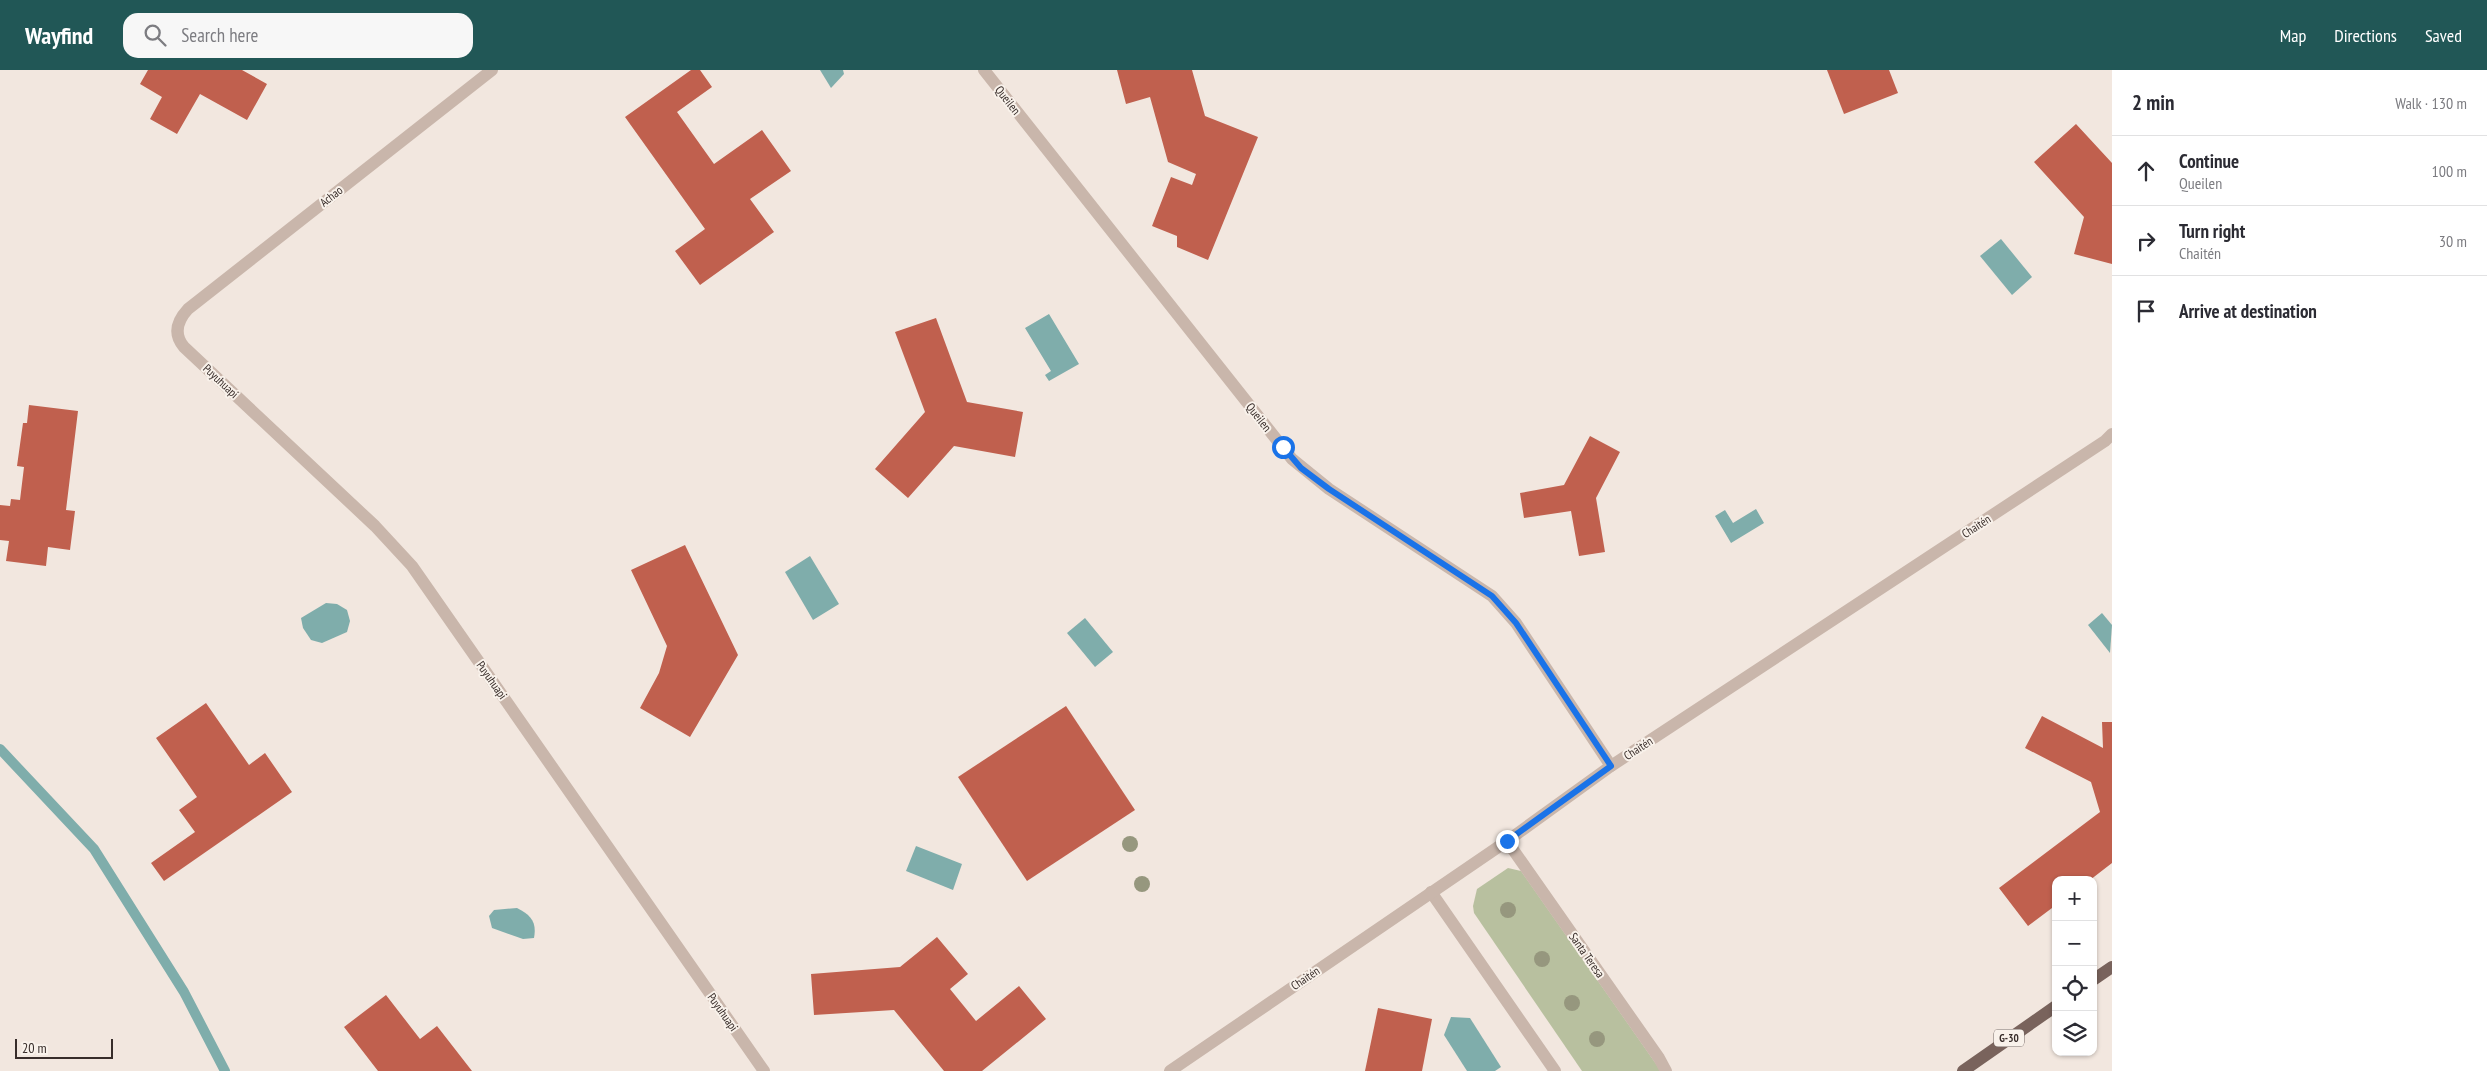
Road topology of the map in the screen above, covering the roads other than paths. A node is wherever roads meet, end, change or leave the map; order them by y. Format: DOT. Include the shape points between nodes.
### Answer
graph roads {
  1 [pos="492,70"];
  2 [pos="984,70"];
  3 [pos="177,328"];
  4 [pos="2112,434"];
  5 [pos="1611,766"];
  6 [pos="1507,841"];
  7 [pos="1431,892"];
  8 [pos="2112,966"];
  9 [pos="2097,977"];
  10 [pos="2052,1009"];
  11 [pos="764,1071"];
  12 [pos="1170,1071"];
  13 [pos="1555,1071"];
  14 [pos="1666,1071"];
  15 [pos="1963,1071"];
  1 -- 3 [label="street, Achao" via="188,309"];
  2 -- 5 [label="street, Queilen" via="1292,459 1329,489 1492,596 1516,623"];
  3 -- 11 [label="street, Puyuhuapi" via="184,347 375,526 412,566"];
  4 -- 5 [label="street, Chaitén"];
  5 -- 6 [label="street, Chaitén"];
  6 -- 7 [label="street, Chaitén"];
  6 -- 14 [label="street, Santa Teresa"];
  7 -- 12 [label="street, Chaitén"];
  7 -- 13 [label="street"];
  8 -- 9 [label="main road"];
  10 -- 15 [label="main road, G-30"];
}
